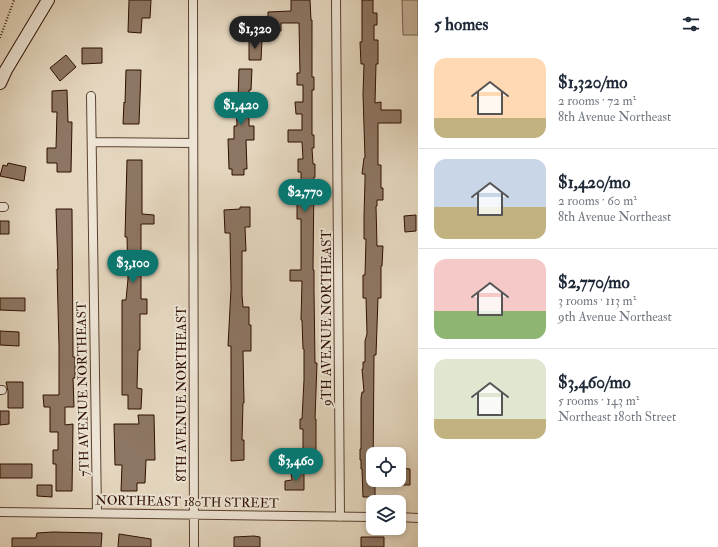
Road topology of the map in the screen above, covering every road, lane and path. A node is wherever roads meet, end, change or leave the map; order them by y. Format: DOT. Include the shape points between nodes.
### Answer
graph roads {
  1 [pos="14,0"];
  2 [pos="48,0"];
  3 [pos="193,0"];
  4 [pos="336,0"];
  5 [pos="0,38"];
  6 [pos="0,83"];
  7 [pos="91,96"];
  8 [pos="92,142"];
  9 [pos="193,143"];
  10 [pos="0,512"];
  11 [pos="96,513"];
  12 [pos="194,514"];
  13 [pos="340,517"];
  14 [pos="366,517"];
  15 [pos="406,517"];
  16 [pos="418,518"];
  17 [pos="194,547"];
  1 -- 5 [label="path"];
  2 -- 6 [label="street"];
  3 -- 9 [label="street, 8TH AVENUE NORTHEAST"];
  4 -- 13 [label="street, 9TH AVENUE NORTHEAST"];
  7 -- 8 [label="street, 7TH AVENUE NORTHEAST"];
  8 -- 9 [label="street"];
  8 -- 11 [label="street, 7TH AVENUE NORTHEAST"];
  9 -- 12 [label="street, 8TH AVENUE NORTHEAST"];
  10 -- 11 [label="street, NORTHEAST 180TH STREET"];
  11 -- 12 [label="street, NORTHEAST 180TH STREET"];
  12 -- 13 [label="street, NORTHEAST 180TH STREET"];
  12 -- 17 [label="street, 8TH AVENUE NORTHEAST"];
  13 -- 14 [label="street, NORTHEAST 180TH STREET"];
  15 -- 16 [label="street"];
}
